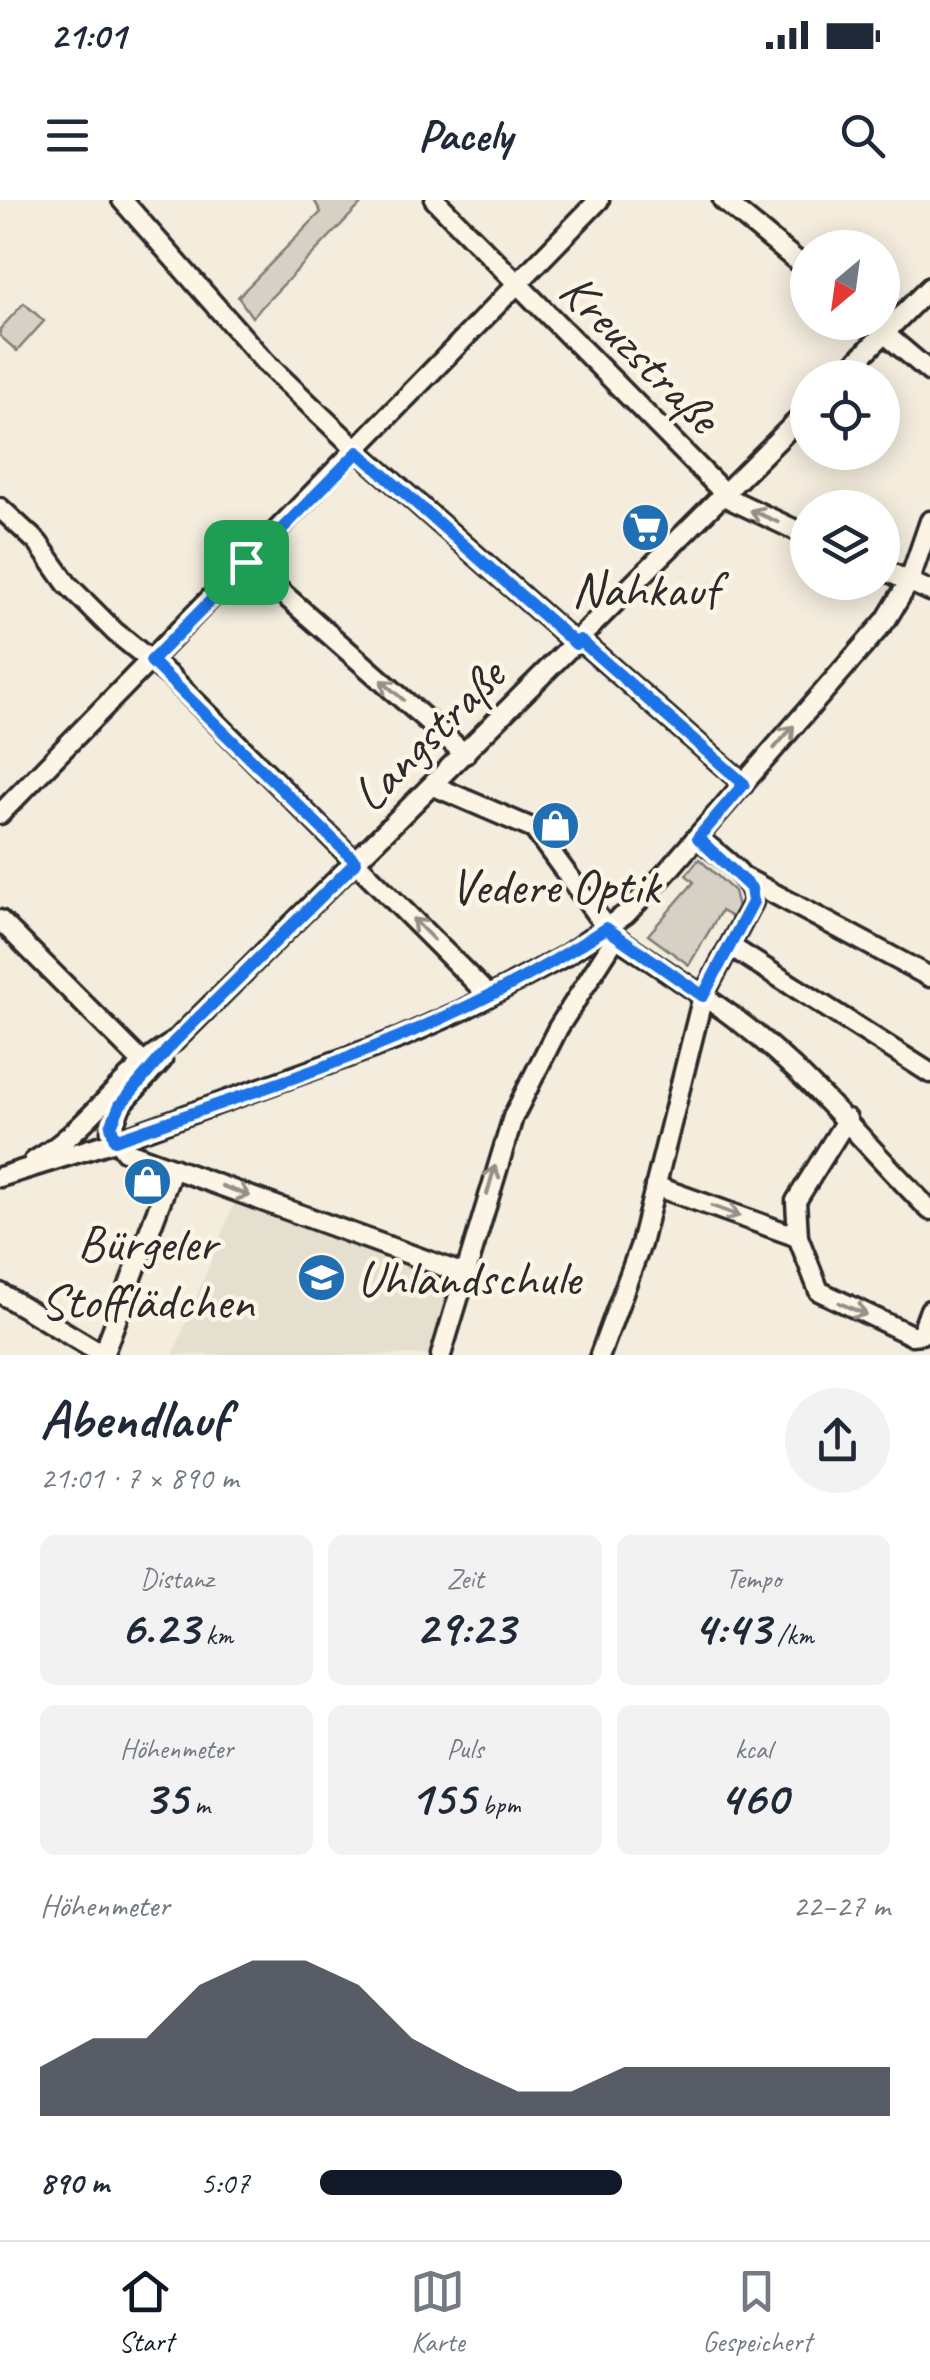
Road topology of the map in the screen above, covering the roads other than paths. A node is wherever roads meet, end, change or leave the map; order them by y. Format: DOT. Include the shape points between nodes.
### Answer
graph roads {
  1 [pos="122,200"];
  2 [pos="435,200"];
  3 [pos="599,200"];
  4 [pos="723,200"];
  5 [pos="790,255"];
  6 [pos="517,286"];
  7 [pos="930,287"];
  8 [pos="900,311"];
  9 [pos="869,340"];
  10 [pos="892,340"];
  11 [pos="854,360"];
  12 [pos="930,372"];
  13 [pos="790,428"];
  14 [pos="358,452"];
  15 [pos="724,493"];
  16 [pos="0,508"];
  17 [pos="930,522"];
  18 [pos="790,527"];
  19 [pos="246,562"];
  20 [pos="900,578"];
  21 [pos="909,582"];
  22 [pos="930,591"];
  23 [pos="578,642"];
  24 [pos="151,661"];
  25 [pos="466,754"];
  26 [pos="744,784"];
  27 [pos="434,786"];
  28 [pos="0,814"];
  29 [pos="698,838"];
  30 [pos="356,862"];
  31 [pos="740,875"];
  32 [pos="0,920"];
  33 [pos="611,932"];
  34 [pos="730,946"];
  35 [pos="930,976"];
  36 [pos="489,996"];
  37 [pos="703,996"];
  38 [pos="148,1067"];
  39 [pos="930,1073"];
  40 [pos="847,1119"];
  41 [pos="115,1140"];
  42 [pos="173,1168"];
  43 [pos="0,1176"];
  44 [pos="655,1186"];
  45 [pos="930,1210"];
  46 [pos="798,1237"];
  47 [pos="464,1274"];
  48 [pos="0,1294"];
  49 [pos="930,1310"];
  50 [pos="103,1355"];
  51 [pos="442,1355"];
  52 [pos="600,1355"];
  1 -- 14 [label="street" via="256,353"];
  2 -- 6 [label="street, Kreuzstraße"];
  3 -- 6 [label="street"];
  4 -- 5 [label="street"];
  6 -- 14 [label="street"];
  6 -- 15 [label="street, Kreuzstraße"];
  7 -- 8 [label="street"];
  9 -- 11 [label="street"];
  10 -- 12 [label="street"];
  13 -- 15 [label="street, Langstraße"];
  14 -- 19 [label="street"];
  14 -- 23 [label="street"];
  18 -- 15 [label="street, Kreuzstraße, one-way"];
  15 -- 23 [label="street, Langstraße"];
  16 -- 24 [label="street" via="46,552 67,584"];
  17 -- 21 [label="street"];
  19 -- 24 [label="street"];
  25 -- 19 [label="street, one-way"];
  20 -- 21 [label="street"];
  21 -- 22 [label="street"];
  26 -- 21 [label="street, one-way" via="886,620"];
  23 -- 25 [label="street, Langstraße"];
  23 -- 26 [label="street"];
  24 -- 28 [label="street"];
  24 -- 30 [label="street"];
  25 -- 27 [label="street, Langstraße"];
  26 -- 29 [label="street"];
  27 -- 30 [label="street, Langstraße"];
  27 -- 33 [label="street" via="534,829"];
  29 -- 31 [label="street"];
  29 -- 33 [label="street"];
  36 -- 30 [label="street, one-way"];
  30 -- 38 [label="street, Langstraße"];
  31 -- 34 [label="street" via="753,902"];
  31 -- 35 [label="street"];
  32 -- 38 [label="street"];
  33 -- 36 [label="street"];
  33 -- 37 [label="street"];
  47 -- 33 [label="street, one-way" via="513,1117"];
  34 -- 37 [label="street"];
  34 -- 39 [label="street"];
  36 -- 41 [label="street" via="400,1038"];
  37 -- 40 [label="street" via="768,1041"];
  37 -- 44 [label="street"];
  38 -- 41 [label="street" via="115,1115"];
  38 -- 43 [label="street, Langstraße" via="61,1142"];
  40 -- 45 [label="street"];
  40 -- 46 [label="street" via="796,1201"];
  41 -- 42 [label="street" via="125,1151"];
  41 -- 43 [label="street"];
  42 -- 47 [label="street, one-way"];
  42 -- 50 [label="street"];
  44 -- 46 [label="street, one-way"];
  44 -- 52 [label="street"];
  46 -- 49 [label="street, one-way" via="814,1285 828,1298 912,1335 922,1334"];
  47 -- 51 [label="street"];
  48 -- 50 [label="street"];
}
